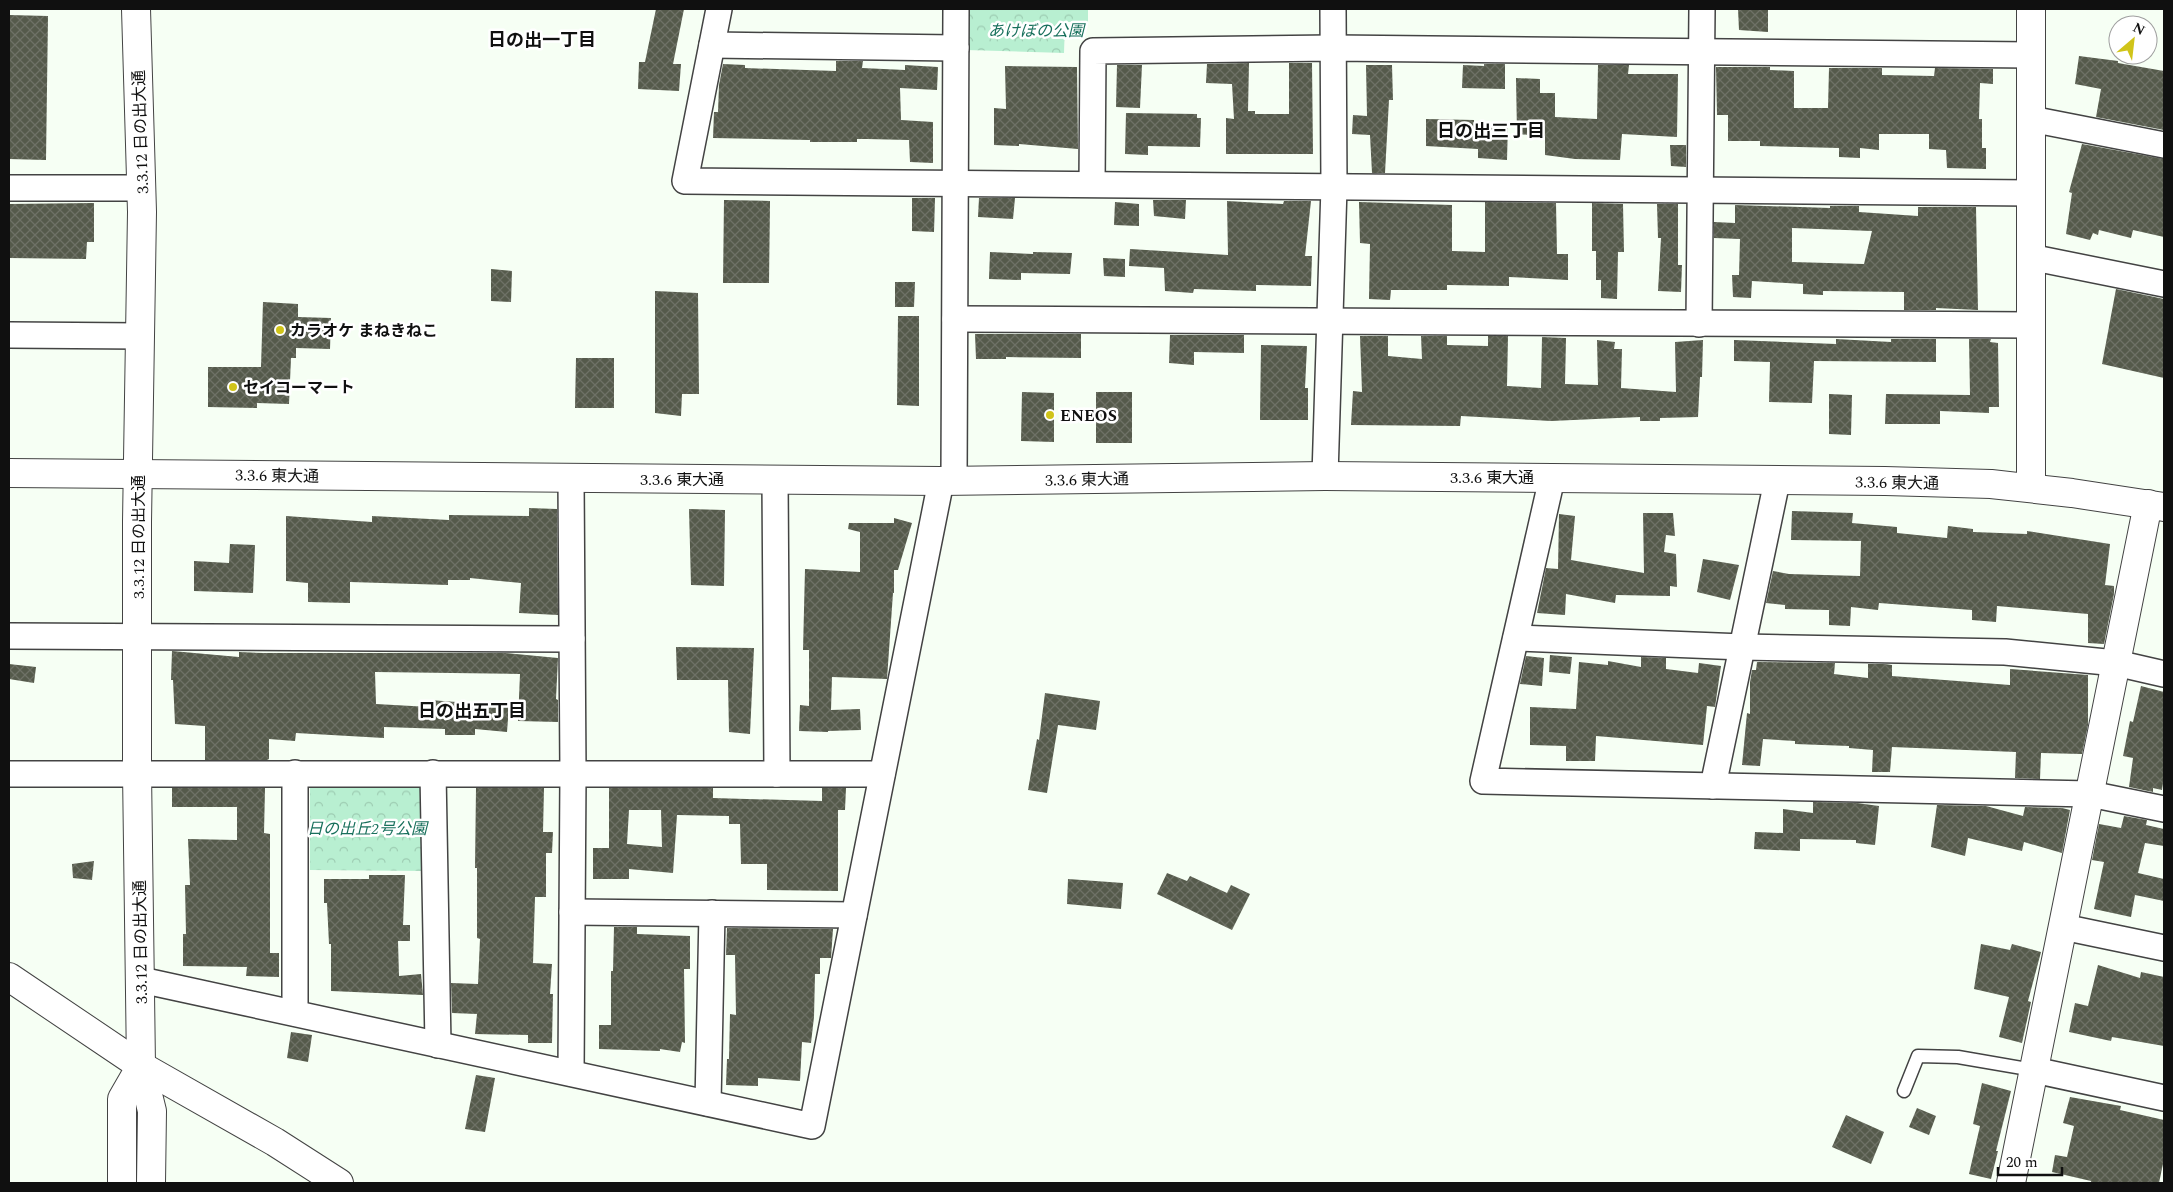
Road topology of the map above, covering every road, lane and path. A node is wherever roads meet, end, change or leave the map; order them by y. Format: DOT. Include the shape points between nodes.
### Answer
graph roads {
  1 [pos="136,9"];
  2 [pos="719,9"];
  3 [pos="956,9"];
  4 [pos="1333,9"];
  5 [pos="1702,9"];
  6 [pos="2031,9"];
  7 [pos="712,45"];
  8 [pos="956,48"];
  9 [pos="1333,48"];
  10 [pos="1701,51"];
  11 [pos="2031,55"];
  12 [pos="2031,119"];
  13 [pos="2164,145"];
  14 [pos="955,183"];
  15 [pos="1092,184"];
  16 [pos="1334,187"];
  17 [pos="9,188"];
  18 [pos="142,188"];
  19 [pos="1700,190"];
  20 [pos="2032,193"];
  21 [pos="2030,257"];
  22 [pos="2164,284"];
  23 [pos="955,319"];
  24 [pos="1330,322"];
  25 [pos="1699,324"];
  26 [pos="2030,325"];
  27 [pos="9,335"];
  28 [pos="140,336"];
  29 [pos="9,473"];
  30 [pos="138,473"];
  31 [pos="1325,476"];
  32 [pos="570,478"];
  33 [pos="1552,478"];
  34 [pos="775,479"];
  35 [pos="947,480"];
  36 [pos="1777,481"];
  37 [pos="2031,488"];
  38 [pos="2156,506"];
  39 [pos="9,636"];
  40 [pos="138,636"];
  41 [pos="1516,638"];
  42 [pos="572,639"];
  43 [pos="1743,647"];
  44 [pos="2116,663"];
  45 [pos="2164,674"];
  46 [pos="137,772"];
  47 [pos="295,773"];
  48 [pos="433,773"];
  49 [pos="9,774"];
  50 [pos="574,774"];
  51 [pos="777,774"];
  52 [pos="882,774"];
  53 [pos="1712,786"];
  54 [pos="2090,794"];
  55 [pos="2164,810"];
  56 [pos="572,912"];
  57 [pos="712,914"];
  58 [pos="854,915"];
  59 [pos="2063,926"];
  60 [pos="2164,948"];
  61 [pos="9,977"];
  62 [pos="141,980"];
  63 [pos="295,1014"];
  64 [pos="438,1045"];
  65 [pos="141,1066"];
  66 [pos="2034,1070"];
  67 [pos="571,1073"];
  68 [pos="1904,1091"];
  69 [pos="2164,1098"];
  70 [pos="708,1103"];
  71 [pos="122,1183"];
  72 [pos="151,1183"];
  73 [pos="339,1183"];
  74 [pos="2011,1183"];
  1 -- 18 [label="street, 3.3.12 日の出大通"];
  2 -- 7 [label="street"];
  3 -- 8 [label="street"];
  4 -- 9 [label="street"];
  5 -- 10 [label="street"];
  6 -- 11 [label="street"];
  7 -- 8 [label="street"];
  7 -- 14 [label="street" via="685,181"];
  8 -- 14 [label="street"];
  9 -- 10 [label="street"];
  9 -- 15 [label="street" via="1093,51"];
  9 -- 16 [label="street"];
  10 -- 11 [label="street"];
  10 -- 19 [label="street"];
  11 -- 12 [label="street"];
  12 -- 13 [label="street"];
  12 -- 20 [label="street"];
  14 -- 15 [label="street"];
  14 -- 23 [label="street"];
  15 -- 16 [label="street"];
  16 -- 19 [label="street"];
  16 -- 24 [label="street"];
  17 -- 18 [label="street"];
  18 -- 28 [label="street, 3.3.12 日の出大通"];
  19 -- 20 [label="street"];
  19 -- 25 [label="street"];
  20 -- 21 [label="street"];
  21 -- 22 [label="street"];
  21 -- 26 [label="street"];
  23 -- 24 [label="street"];
  23 -- 35 [label="street"];
  24 -- 25 [label="street"];
  24 -- 31 [label="street"];
  25 -- 26 [label="street"];
  26 -- 37 [label="street"];
  27 -- 28 [label="street"];
  28 -- 30 [label="street, 3.3.12 日の出大通"];
  29 -- 30 [label="street, 3.3.6 東大通"];
  30 -- 32 [label="street, 3.3.6 東大通"];
  30 -- 40 [label="street, 3.3.12 日の出大通"];
  31 -- 33 [label="street, 3.3.6 東大通"];
  31 -- 35 [label="street, 3.3.6 東大通"];
  32 -- 34 [label="street, 3.3.6 東大通"];
  32 -- 42 [label="street"];
  33 -- 36 [label="street, 3.3.6 東大通"];
  33 -- 41 [label="street"];
  34 -- 35 [label="street, 3.3.6 東大通"];
  34 -- 51 [label="street"];
  35 -- 52 [label="street"];
  36 -- 37 [label="street, 3.3.6 東大通" via="1991,484"];
  36 -- 43 [label="street"];
  37 -- 38 [label="street, 3.3.6 東大通"];
  38 -- 44 [label="street"];
  39 -- 40 [label="street"];
  40 -- 42 [label="street"];
  40 -- 46 [label="street, 3.3.12 日の出大通"];
  41 -- 43 [label="street"];
  41 -- 53 [label="street" via="1483,781"];
  42 -- 50 [label="street"];
  43 -- 44 [label="street" via="2005,652"];
  43 -- 53 [label="street"];
  44 -- 45 [label="street"];
  44 -- 54 [label="street"];
  46 -- 47 [label="street"];
  46 -- 49 [label="street"];
  46 -- 62 [label="street, 3.3.12 日の出大通"];
  47 -- 48 [label="street"];
  47 -- 63 [label="street"];
  48 -- 50 [label="street"];
  48 -- 64 [label="street"];
  50 -- 51 [label="street"];
  50 -- 56 [label="street"];
  51 -- 52 [label="street"];
  52 -- 58 [label="street"];
  53 -- 54 [label="street"];
  54 -- 55 [label="street"];
  54 -- 59 [label="street"];
  56 -- 57 [label="street"];
  56 -- 67 [label="street"];
  57 -- 58 [label="street"];
  57 -- 70 [label="street"];
  58 -- 70 [label="street" via="812,1126"];
  59 -- 60 [label="street"];
  59 -- 66 [label="street"];
  61 -- 65 [label="street"];
  62 -- 63 [label="street"];
  62 -- 65 [label="street, 3.3.12 日の出大通"];
  63 -- 64 [label="street"];
  64 -- 67 [label="street"];
  65 -- 71 [label="street, 3.3.12 日の出大通" via="122,1099"];
  65 -- 72 [label="street, 3.3.12 日の出大通" via="152,1111"];
  65 -- 73 [label="street" via="276,1142"];
  66 -- 68 [label="lane" via="1958,1057 1918,1056"];
  66 -- 69 [label="street"];
  66 -- 74 [label="street"];
  67 -- 70 [label="street"];
}
